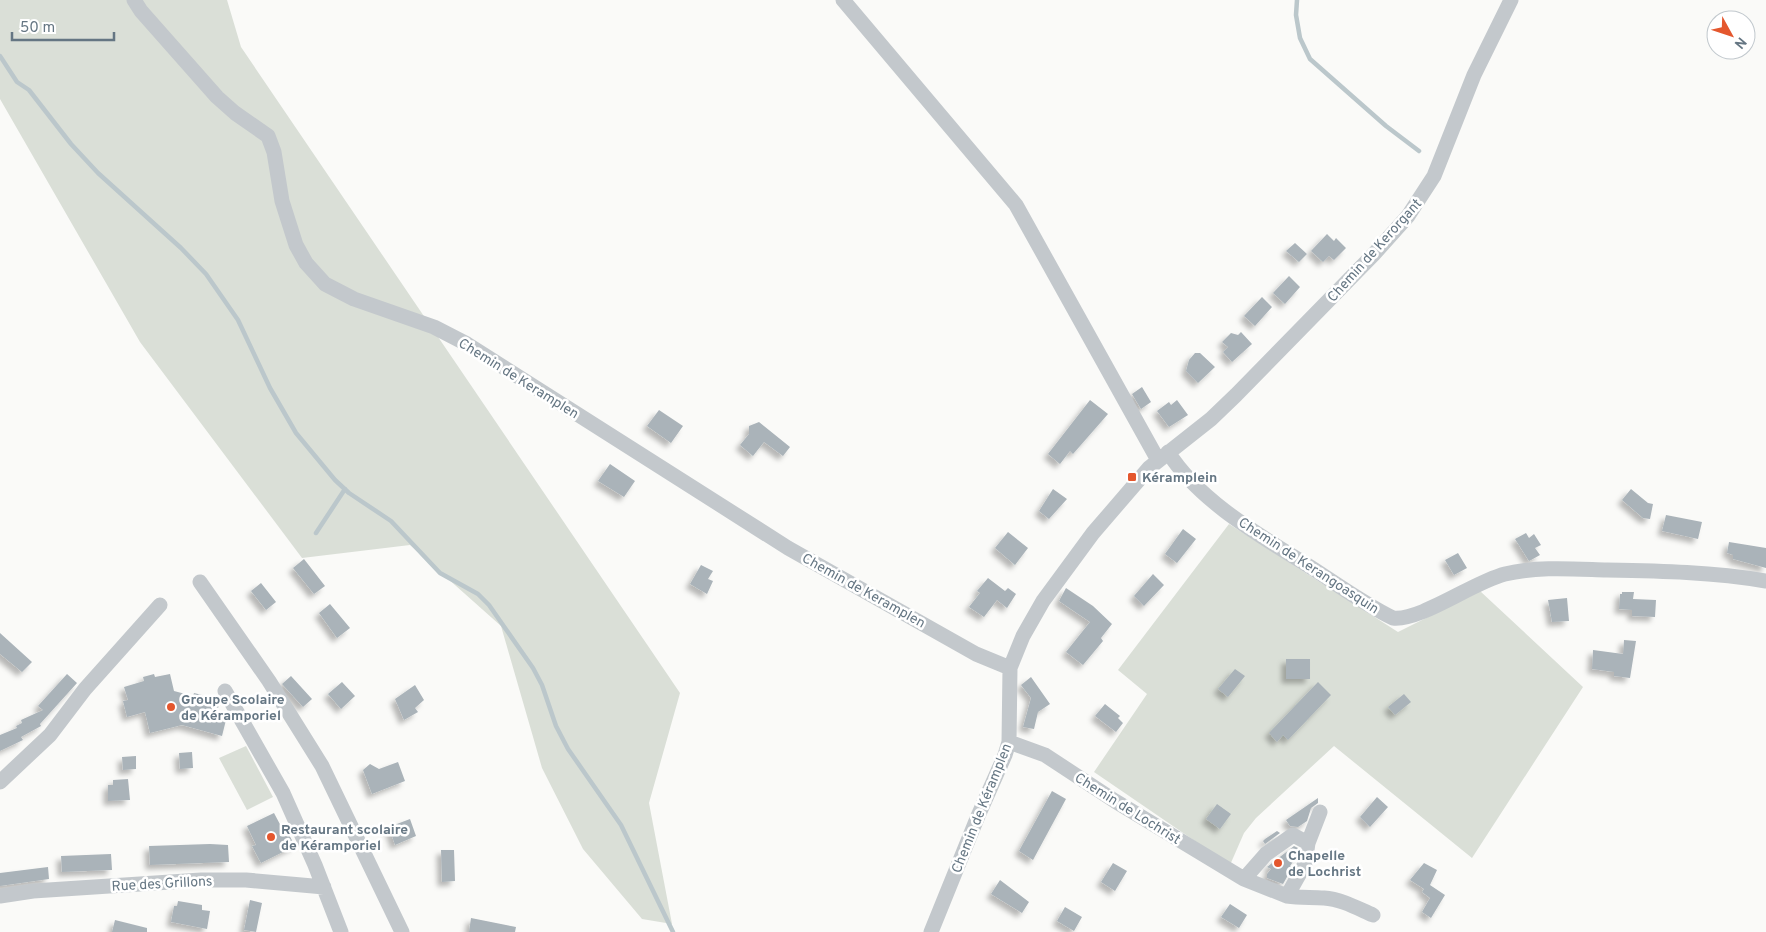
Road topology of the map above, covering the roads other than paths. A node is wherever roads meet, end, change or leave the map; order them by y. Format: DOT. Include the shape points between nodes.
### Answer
graph roads {
  1 [pos="134,0"];
  2 [pos="843,0"];
  3 [pos="1511,0"];
  4 [pos="1163,456"];
  5 [pos="1766,581"];
  6 [pos="200,582"];
  7 [pos="160,605"];
  8 [pos="1010,668"];
  9 [pos="225,691"];
  10 [pos="1009,742"];
  11 [pos="0,782"];
  12 [pos="1320,812"];
  13 [pos="1308,842"];
  14 [pos="1244,879"];
  15 [pos="324,887"];
  16 [pos="0,896"];
  17 [pos="1288,896"];
  18 [pos="1373,915"];
  19 [pos="341,932"];
  20 [pos="402,932"];
  21 [pos="931,932"];
  1 -- 8 [label="street, Chemin de Keramplen" via="140,11 217,97 268,136 282,201 296,245 306,263 325,284 354,299 434,327 467,344 780,543 976,654"];
  2 -- 4 [label="street, Chemin de Kerangoasquin" via="1016,204"];
  3 -- 4 [label="street, Chemin de Kerorgant" via="1474,75 1434,176 1413,209 1374,254 1236,395"];
  4 -- 5 [label="street, Chemin de Kerangoasquin" via="1236,518 1280,549 1393,618 1412,616 1488,580 1516,572 1562,569 1699,572"];
  4 -- 8 [label="street, Chemin de Kéramplen" via="1131,487 1063,571 1029,624"];
  6 -- 20 [label="street" via="269,681 322,766"];
  7 -- 11 [label="street" via="85,689 50,735"];
  8 -- 10 [label="street, Chemin de Kéramplen"];
  9 -- 15 [label="street" via="283,792"];
  10 -- 14 [label="street, Chemin de Lochrist" via="1045,755"];
  10 -- 21 [label="street, Chemin de Kéramplen"];
  12 -- 13 [label="street"];
  13 -- 14 [label="street" via="1293,835 1266,854"];
  13 -- 17 [label="street" via="1305,864"];
  14 -- 17 [label="street, Chemin de Lochrist"];
  15 -- 16 [label="street, Rue des Grillons" via="246,880 201,880"];
  15 -- 19 [label="street"];
  17 -- 18 [label="street, Chemin de Lochrist" via="1326,898 1348,903"];
}
